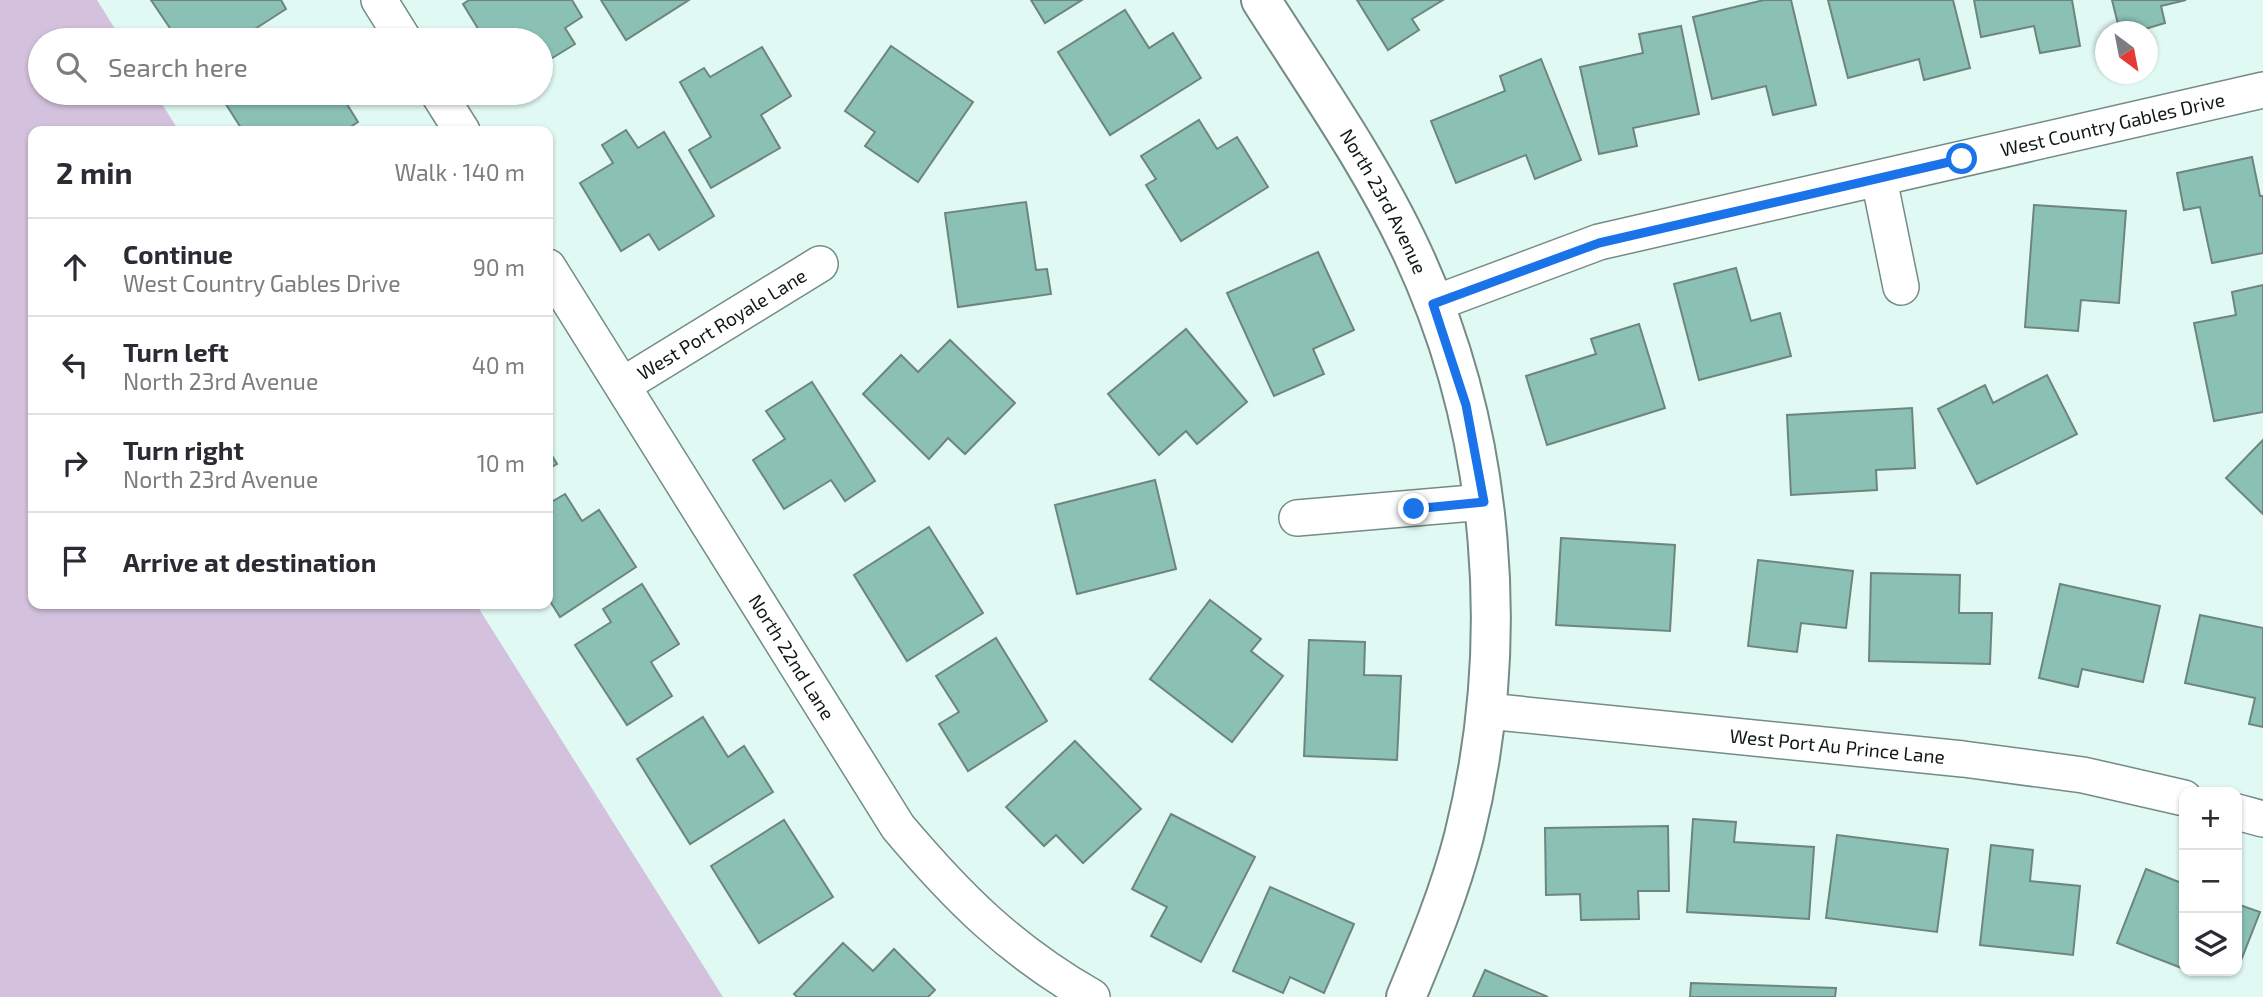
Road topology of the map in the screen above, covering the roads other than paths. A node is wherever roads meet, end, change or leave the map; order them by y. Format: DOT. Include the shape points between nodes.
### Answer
graph roads {
  1 [pos="379,0"];
  2 [pos="1261,0"];
  3 [pos="396,28"];
  4 [pos="2263,90"];
  5 [pos="446,105"];
  6 [pos="459,126"];
  7 [pos="1879,179"];
  8 [pos="820,264"];
  9 [pos="553,275"];
  10 [pos="1901,287"];
  11 [pos="1433,304"];
  12 [pos="623,386"];
  13 [pos="1484,502"];
  14 [pos="1297,518"];
  15 [pos="1487,711"];
  16 [pos="2179,797"];
  17 [pos="2242,813"];
  18 [pos="2263,819"];
  19 [pos="1092,997"];
  20 [pos="1406,997"];
  1 -- 3 [label="street"];
  2 -- 11 [label="street, North 23rd Avenue" via="1379,189"];
  4 -- 7 [label="street, West Country Gables Drive"];
  5 -- 6 [label="street"];
  7 -- 10 [label="street"];
  7 -- 11 [label="street, West Country Gables Drive" via="1599,243"];
  8 -- 12 [label="street, West Port Royale Lane"];
  9 -- 12 [label="street, North 22nd Lane"];
  11 -- 13 [label="street, North 23rd Avenue" via="1466,405"];
  12 -- 19 [label="street, North 22nd Lane" via="898,827 1001,936"];
  13 -- 14 [label="street"];
  13 -- 15 [label="street, North 23rd Avenue" via="1490,607"];
  15 -- 16 [label="street, West Port Au Prince Lane" via="1963,759 2083,775"];
  15 -- 20 [label="street, North 23rd Avenue" via="1464,836"];
  17 -- 18 [label="street"];
}
